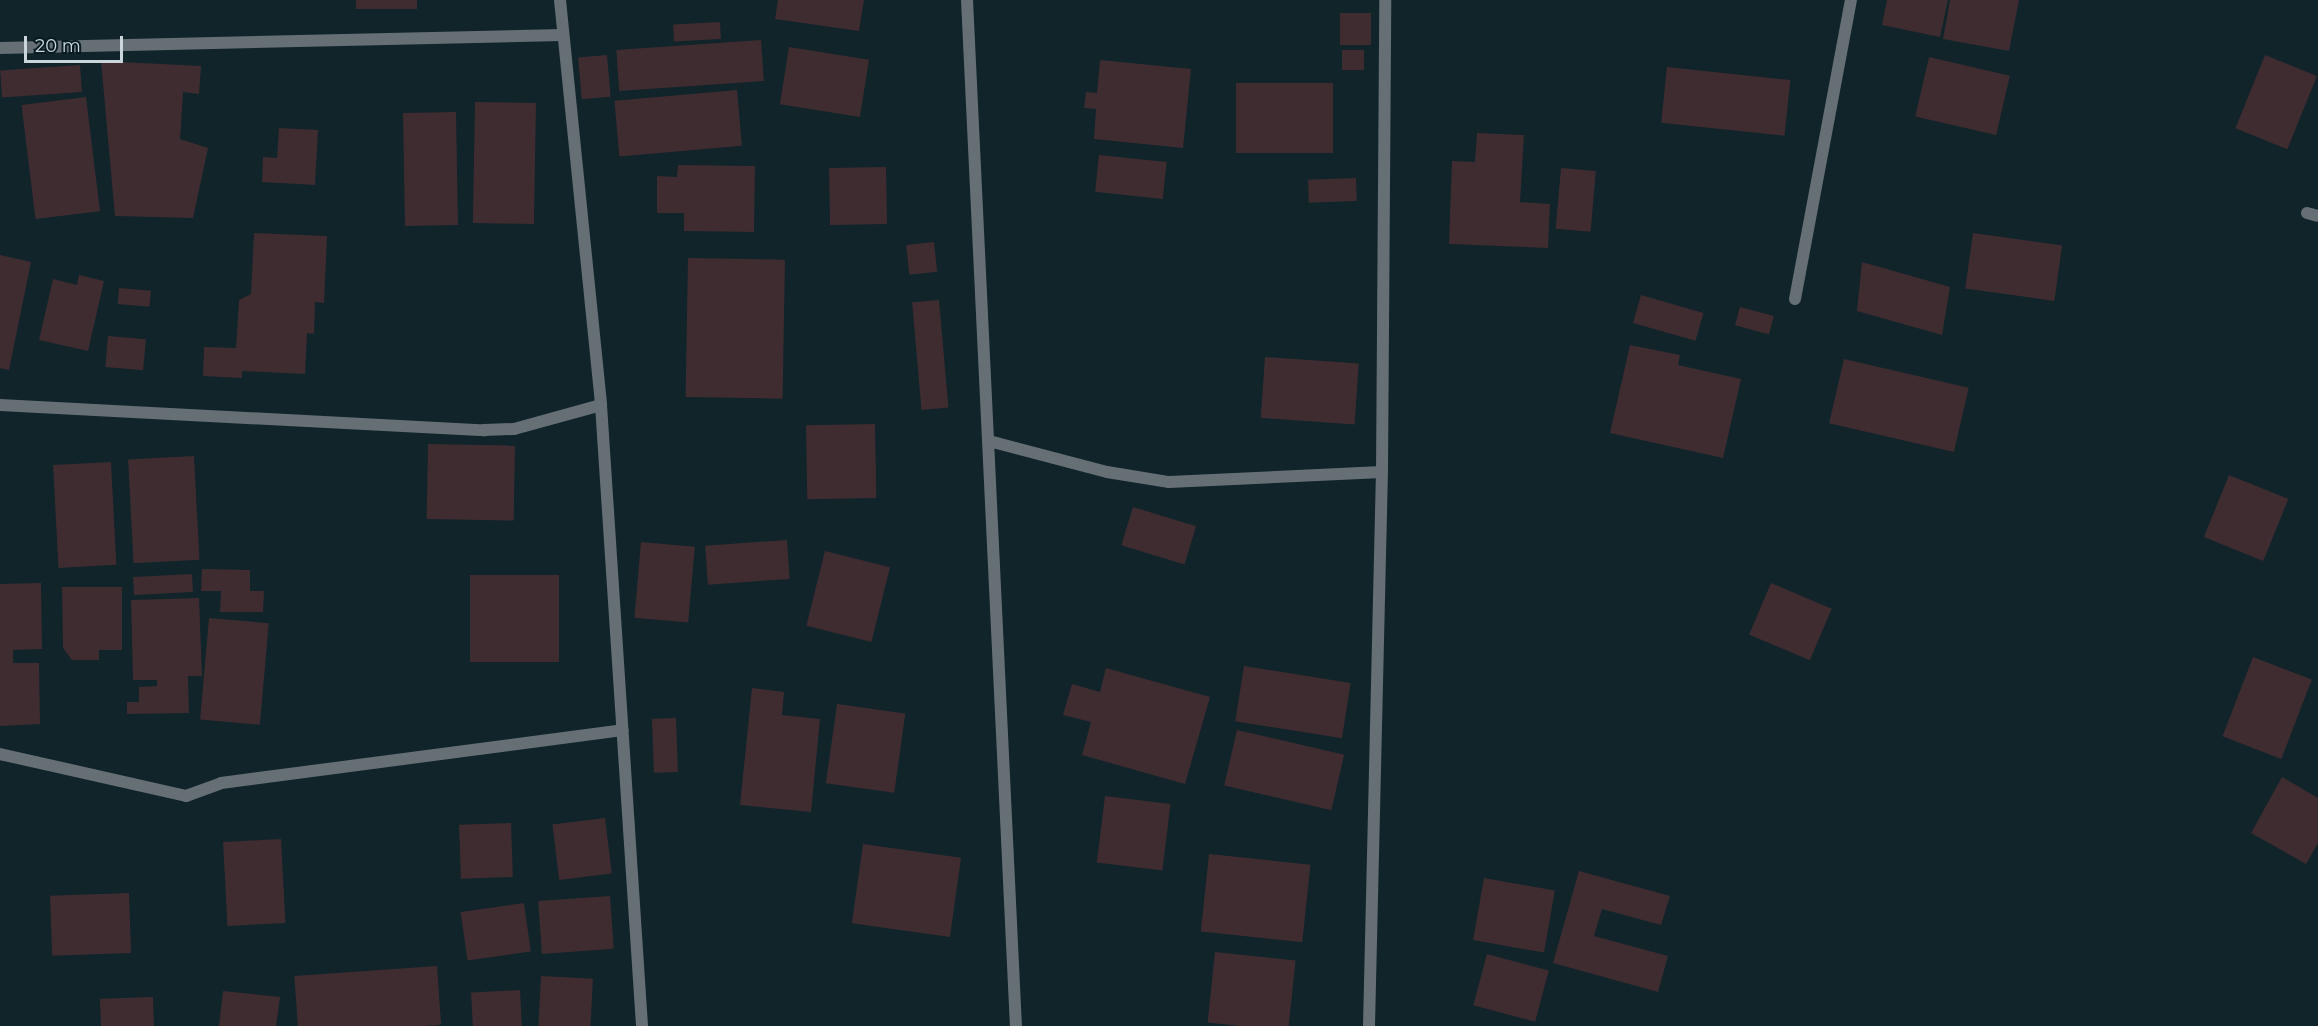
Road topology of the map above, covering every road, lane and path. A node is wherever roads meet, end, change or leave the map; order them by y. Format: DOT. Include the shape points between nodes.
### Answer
graph roads {
  1 [pos="560,0"];
  2 [pos="967,0"];
  3 [pos="1385,0"];
  4 [pos="1851,0"];
  5 [pos="562,35"];
  6 [pos="0,48"];
  7 [pos="1795,298"];
  8 [pos="0,405"];
  9 [pos="601,405"];
  10 [pos="989,441"];
  11 [pos="1382,472"];
  12 [pos="623,730"];
  13 [pos="0,754"];
  14 [pos="642,1026"];
  15 [pos="1016,1026"];
  16 [pos="1369,1026"];
  1 -- 5 [label="street"];
  2 -- 10 [label="street"];
  3 -- 11 [label="street"];
  4 -- 7 [label="street"];
  5 -- 6 [label="street"];
  5 -- 9 [label="street"];
  8 -- 9 [label="street" via="484,430 514,429"];
  9 -- 12 [label="street"];
  10 -- 11 [label="street" via="1107,472 1169,482"];
  10 -- 15 [label="street"];
  11 -- 16 [label="street"];
  12 -- 13 [label="street" via="220,783 186,796"];
  12 -- 14 [label="street"];
}
